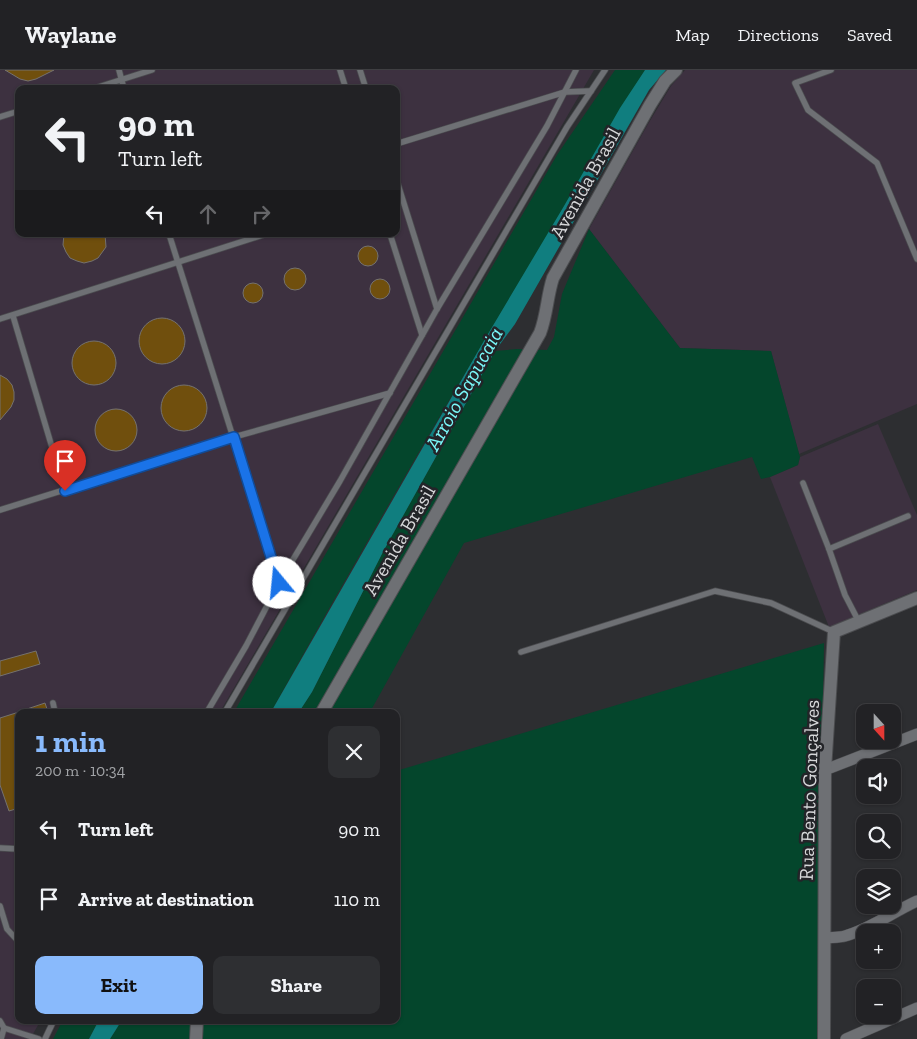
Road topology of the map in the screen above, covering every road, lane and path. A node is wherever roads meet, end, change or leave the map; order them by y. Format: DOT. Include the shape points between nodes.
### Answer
graph roads {
  1 [pos="118,70"];
  2 [pos="152,70"];
  3 [pos="340,70"];
  4 [pos="360,70"];
  5 [pos="576,70"];
  6 [pos="605,70"];
  7 [pos="676,70"];
  8 [pos="831,70"];
  9 [pos="122,80"];
  10 [pos="105,85"];
  11 [pos="123,85"];
  12 [pos="345,85"];
  13 [pos="365,85"];
  14 [pos="591,91"];
  15 [pos="565,92"];
  16 [pos="15,112"];
  17 [pos="0,117"];
  18 [pos="400,143"];
  19 [pos="400,196"];
  20 [pos="170,237"];
  21 [pos="257,237"];
  22 [pos="391,237"];
  23 [pos="917,259"];
  24 [pos="178,262"];
  25 [pos="437,309"];
  26 [pos="13,316"];
  27 [pos="0,319"];
  28 [pos="422,335"];
  29 [pos="390,393"];
  30 [pos="234,437"];
  31 [pos="802,483"];
  32 [pos="65,491"];
  33 [pos="0,510"];
  34 [pos="908,516"];
  35 [pos="829,549"];
  36 [pos="279,583"];
  37 [pos="917,598"];
  38 [pos="859,622"];
  39 [pos="834,632"];
  40 [pos="521,652"];
  41 [pos="53,702"];
  42 [pos="54,709"];
  43 [pos="209,709"];
  44 [pos="227,709"];
  45 [pos="324,709"];
  46 [pos="917,734"];
  47 [pos="825,770"];
  48 [pos="0,848"];
  49 [pos="15,849"];
  50 [pos="917,902"];
  51 [pos="0,906"];
  52 [pos="15,938"];
  53 [pos="825,938"];
  54 [pos="917,1008"];
  55 [pos="0,1021"];
  56 [pos="52,1024"];
  57 [pos="197,1024"];
  58 [pos="4,1028"];
  59 [pos="1,1039"];
  60 [pos="39,1039"];
  61 [pos="45,1039"];
  62 [pos="196,1039"];
  63 [pos="824,1039"];
  64 [pos="846,1039"];
  1 -- 9 [label="lane"];
  2 -- 9 [label="lane"];
  3 -- 12 [label="lane"];
  4 -- 13 [label="lane"];
  5 -- 15 [label="lane"];
  6 -- 14 [label="lane"];
  7 -- 45 [label="main road, Avenida Brasil" via="650,105 554,278 540,333"];
  8 -- 23 [label="lane" via="795,83 808,110 877,163"];
  9 -- 10 [label="lane"];
  9 -- 11 [label="lane"];
  14 -- 15 [label="lane"];
  14 -- 44 [label="lane"];
  15 -- 18 [label="lane"];
  15 -- 25 [label="lane"];
  16 -- 17 [label="lane"];
  19 -- 25 [label="lane"];
  20 -- 24 [label="lane"];
  21 -- 24 [label="lane"];
  22 -- 28 [label="lane"];
  24 -- 26 [label="lane"];
  24 -- 30 [label="lane"];
  25 -- 28 [label="lane"];
  26 -- 27 [label="lane"];
  26 -- 32 [label="lane"];
  28 -- 29 [label="lane"];
  29 -- 30 [label="lane"];
  29 -- 36 [label="lane"];
  30 -- 32 [label="lane"];
  30 -- 36 [label="lane"];
  31 -- 35 [label="lane"];
  32 -- 33 [label="lane"];
  34 -- 35 [label="lane"];
  35 -- 38 [label="lane" via="845,595"];
  36 -- 43 [label="lane"];
  37 -- 38 [label="main road"];
  38 -- 39 [label="main road"];
  39 -- 40 [label="lane" via="771,603 715,590"];
  39 -- 47 [label="main road, Rua Bento Gonçalves"];
  41 -- 42 [label="lane"];
  46 -- 47 [label="street"];
  47 -- 53 [label="main road, Rua Bento Gonçalves"];
  48 -- 49 [label="lane"];
  50 -- 53 [label="street" via="863,929"];
  51 -- 52 [label="lane" via="7,930"];
  53 -- 63 [label="main road, Rua Bento Gonçalves"];
  54 -- 64 [label="street"];
  55 -- 58 [label="lane"];
  56 -- 61 [label="lane"];
  57 -- 62 [label="main road"];
  58 -- 59 [label="lane"];
  58 -- 60 [label="lane"];
}
